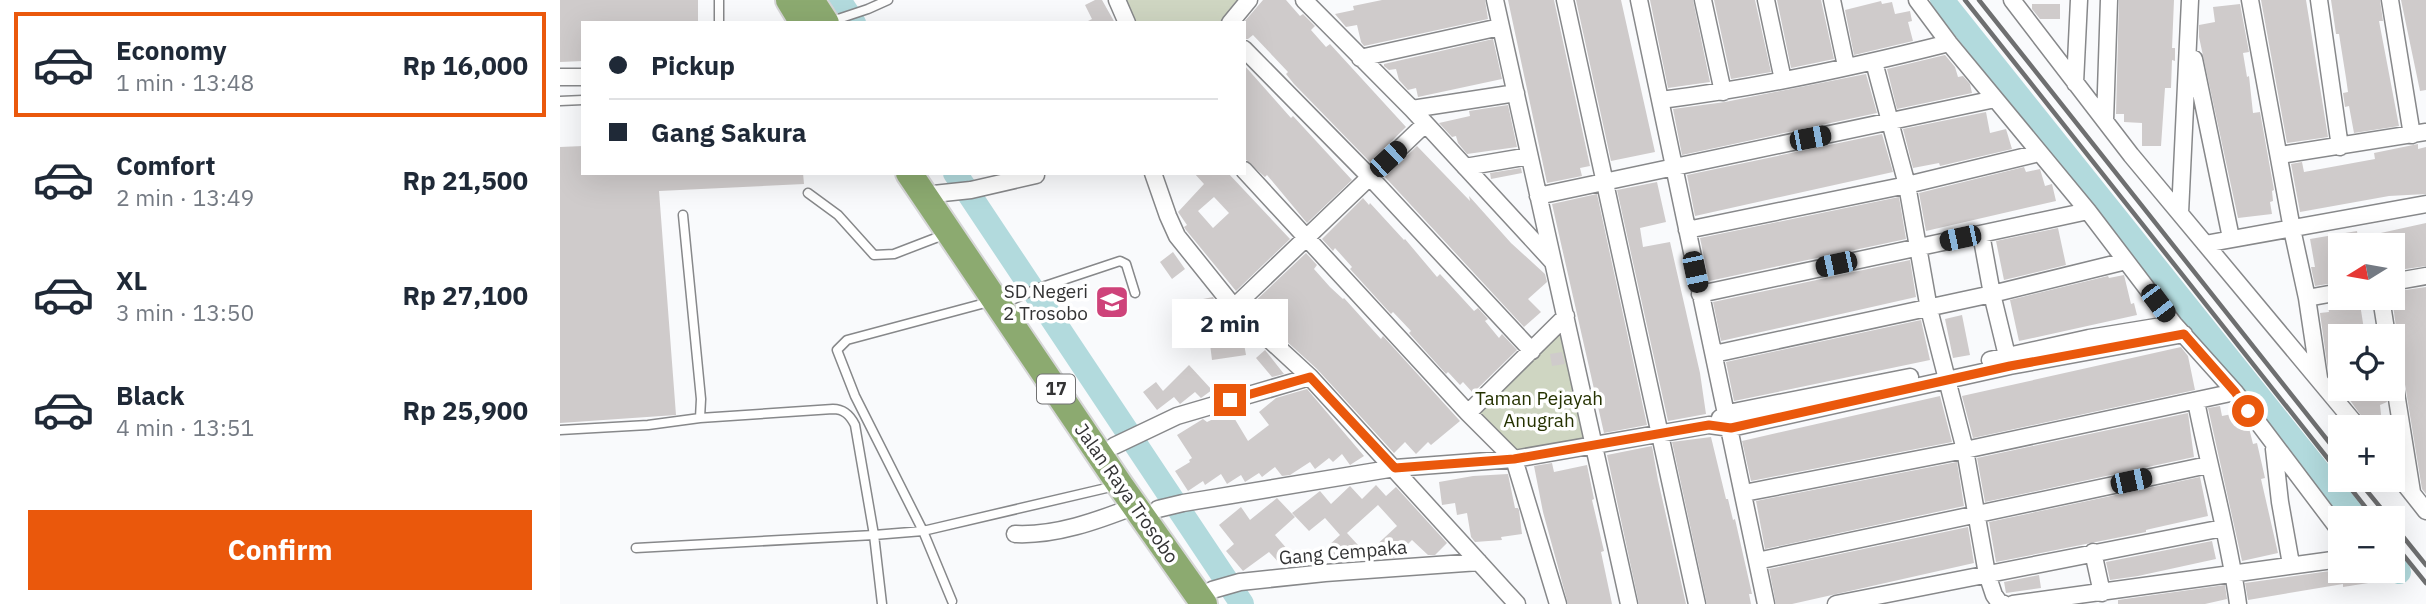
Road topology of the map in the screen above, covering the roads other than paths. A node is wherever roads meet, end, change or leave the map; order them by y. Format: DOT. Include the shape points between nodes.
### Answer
graph roads {
  1 [pos="719,0"];
  2 [pos="789,0"];
  3 [pos="811,0"];
  4 [pos="888,0"];
  5 [pos="1117,0"];
  6 [pos="1249,0"];
  7 [pos="1495,0"];
  8 [pos="1565,0"];
  9 [pos="1639,0"];
  10 [pos="1703,0"];
  11 [pos="1766,0"];
  12 [pos="1917,0"];
  13 [pos="2012,0"];
  14 [pos="2079,0"];
  15 [pos="2109,0"];
  16 [pos="2190,0"];
  17 [pos="2250,0"];
  18 [pos="2319,0"];
  19 [pos="2390,0"];
  20 [pos="1312,1"];
  21 [pos="1837,1"];
  22 [pos="835,20"];
  23 [pos="719,21"];
  24 [pos="802,21"];
  25 [pos="1127,21"];
  26 [pos="1232,21"];
  27 [pos="1500,27"];
  28 [pos="1949,43"];
  29 [pos="2189,48"];
  30 [pos="1246,51"];
  31 [pos="1360,58"];
  32 [pos="1874,62"];
  33 [pos="1846,66"];
  34 [pos="581,76"];
  35 [pos="560,77"];
  36 [pos="1783,80"];
  37 [pos="2075,83"];
  38 [pos="1723,92"];
  39 [pos="1516,93"];
  40 [pos="1995,99"];
  41 [pos="581,100"];
  42 [pos="1661,100"];
  43 [pos="560,101"];
  44 [pos="1412,109"];
  45 [pos="2105,121"];
  46 [pos="1891,122"];
  47 [pos="1424,125"];
  48 [pos="2419,133"];
  49 [pos="2340,147"];
  50 [pos="2039,153"];
  51 [pos="2280,155"];
  52 [pos="1530,156"];
  53 [pos="1675,165"];
  54 [pos="1465,167"];
  55 [pos="1246,172"];
  56 [pos="913,175"];
  57 [pos="1036,175"];
  58 [pos="1154,175"];
  59 [pos="1369,176"];
  60 [pos="1603,180"];
  61 [pos="1907,185"];
  62 [pos="944,189"];
  63 [pos="807,193"];
  64 [pos="1538,196"];
  65 [pos="2426,204"];
  66 [pos="2088,211"];
  67 [pos="2180,213"];
  68 [pos="684,215"];
  69 [pos="2292,229"];
  70 [pos="1686,230"];
  71 [pos="949,233"];
  72 [pos="1981,234"];
  73 [pos="1306,236"];
  74 [pos="2231,238"];
  75 [pos="2205,244"];
  76 [pos="1917,247"];
  77 [pos="2126,261"];
  78 [pos="1553,262"];
  79 [pos="2426,276"];
  80 [pos="2405,280"];
  81 [pos="1135,293"];
  82 [pos="1700,294"];
  83 [pos="2328,294"];
  84 [pos="1992,295"];
  85 [pos="1011,297"];
  86 [pos="2307,298"];
  87 [pos="1234,307"];
  88 [pos="1929,309"];
  89 [pos="1566,316"];
  90 [pos="2179,329"];
  91 [pos="1532,351"];
  92 [pos="1714,354"];
  93 [pos="2009,361"];
  94 [pos="1947,375"];
  95 [pos="1310,377"];
  96 [pos="2319,380"];
  97 [pos="2235,392"];
  98 [pos="2196,401"];
  99 [pos="2397,401"];
  100 [pos="1468,413"];
  101 [pos="2348,415"];
  102 [pos="700,418"];
  103 [pos="1729,421"];
  104 [pos="560,430"];
  105 [pos="1661,432"];
  106 [pos="1125,440"];
  107 [pos="1593,444"];
  108 [pos="2274,447"];
  109 [pos="1965,450"];
  110 [pos="1514,459"];
  111 [pos="2208,465"];
  112 [pos="1395,468"];
  113 [pos="2405,484"];
  114 [pos="2412,492"];
  115 [pos="1744,494"];
  116 [pos="1153,502"];
  117 [pos="2426,510"];
  118 [pos="1976,515"];
  119 [pos="2328,516"];
  120 [pos="2223,528"];
  121 [pos="923,531"];
  122 [pos="1015,534"];
  123 [pos="874,535"];
  124 [pos="636,548"];
  125 [pos="2093,552"];
  126 [pos="2328,560"];
  127 [pos="1757,561"];
  128 [pos="1479,562"];
  129 [pos="2291,564"];
  130 [pos="2234,572"];
  131 [pos="1987,574"];
  132 [pos="2102,593"];
  133 [pos="1214,596"];
  134 [pos="952,601"];
  135 [pos="882,604"];
  136 [pos="1517,604"];
  137 [pos="1558,604"];
  138 [pos="1629,604"];
  139 [pos="1697,604"];
  140 [pos="1766,604"];
  141 [pos="1836,604"];
  142 [pos="2004,604"];
  143 [pos="2013,604"];
  144 [pos="2238,604"];
  1 -- 23 [label="lane"];
  2 -- 24 [label="highway"];
  3 -- 22 [label="highway"];
  4 -- 22 [label="lane"];
  5 -- 25 [label="street"];
  6 -- 26 [label="street"];
  7 -- 27 [label="street"];
  8 -- 60 [label="street"];
  9 -- 42 [label="street"];
  10 -- 38 [label="street"];
  11 -- 36 [label="street"];
  12 -- 28 [label="street"];
  13 -- 37 [label="street"];
  14 -- 37 [label="street"];
  15 -- 45 [label="street"];
  16 -- 29 [label="street"];
  17 -- 51 [label="street"];
  18 -- 49 [label="street"];
  19 -- 48 [label="street"];
  20 -- 31 [label="street"];
  21 -- 33 [label="street"];
  27 -- 31 [label="street"];
  27 -- 39 [label="street"];
  28 -- 32 [label="street"];
  28 -- 40 [label="street"];
  29 -- 67 [label="street"];
  29 -- 74 [label="street"];
  30 -- 59 [label="street"];
  31 -- 44 [label="street"];
  32 -- 33 [label="street"];
  32 -- 46 [label="street"];
  33 -- 36 [label="street"];
  34 -- 35 [label="street"];
  36 -- 38 [label="street"];
  37 -- 45 [label="street"];
  38 -- 42 [label="street"];
  39 -- 44 [label="street"];
  39 -- 52 [label="street"];
  40 -- 46 [label="street"];
  40 -- 50 [label="street"];
  41 -- 43 [label="lane"];
  42 -- 53 [label="street"];
  44 -- 47 [label="street"];
  45 -- 67 [label="street"];
  46 -- 53 [label="street"];
  46 -- 61 [label="street"];
  47 -- 54 [label="street"];
  47 -- 59 [label="street"];
  48 -- 49 [label="street"];
  49 -- 51 [label="street"];
  50 -- 61 [label="street"];
  50 -- 66 [label="street"];
  51 -- 69 [label="street"];
  52 -- 54 [label="street"];
  52 -- 64 [label="street"];
  53 -- 60 [label="street"];
  53 -- 70 [label="street"];
  54 -- 78 [label="street"];
  55 -- 73 [label="street"];
  56 -- 62 [label="highway, Jalan Raya Trosobo / 17"];
  57 -- 62 [label="street"];
  58 -- 87 [label="street" via="1177,236"];
  59 -- 73 [label="street"];
  59 -- 91 [label="street"];
  60 -- 64 [label="street"];
  60 -- 105 [label="street"];
  61 -- 70 [label="street"];
  61 -- 76 [label="street"];
  62 -- 71 [label="highway, Jalan Raya Trosobo / 17"];
  62 -- 85 [label="highway, Jalan Raya Trosobo / 17"];
  63 -- 71 [label="lane" via="838,215 874,255 894,254"];
  64 -- 78 [label="street"];
  65 -- 69 [label="street"];
  66 -- 72 [label="street"];
  66 -- 77 [label="street"];
  67 -- 75 [label="street"];
  68 -- 102 [label="lane"];
  69 -- 74 [label="street"];
  69 -- 86 [label="street"];
  70 -- 82 [label="street"];
  71 -- 85 [label="highway, Jalan Raya Trosobo / 17"];
  72 -- 76 [label="street"];
  72 -- 84 [label="street"];
  73 -- 87 [label="street"];
  73 -- 100 [label="street"];
  74 -- 75 [label="street"];
  75 -- 96 [label="street"];
  76 -- 82 [label="street"];
  76 -- 88 [label="street"];
  77 -- 84 [label="street"];
  77 -- 90 [label="street"];
  78 -- 89 [label="street"];
  79 -- 80 [label="street"];
  81 -- 85 [label="lane" via="1126,264 1120,261"];
  82 -- 92 [label="street"];
  83 -- 86 [label="street"];
  84 -- 88 [label="street"];
  84 -- 93 [label="street"];
  85 -- 106 [label="highway, Jalan Raya Trosobo / 17"];
  85 -- 116 [label="highway, Jalan Raya Trosobo / 17"];
  85 -- 121 [label="lane" via="856,337 838,348 855,397"];
  86 -- 96 [label="street"];
  87 -- 95 [label="street"];
  88 -- 92 [label="street"];
  88 -- 94 [label="street"];
  89 -- 91 [label="street"];
  89 -- 107 [label="street"];
  90 -- 93 [label="street"];
  90 -- 97 [label="street"];
  91 -- 100 [label="street"];
  92 -- 103 [label="street"];
  93 -- 94 [label="street"];
  94 -- 103 [label="street"];
  94 -- 109 [label="street"];
  95 -- 106 [label="street" via="1177,416"];
  95 -- 112 [label="street"];
  96 -- 101 [label="street"];
  97 -- 98 [label="street"];
  97 -- 108 [label="street"];
  98 -- 109 [label="street"];
  98 -- 111 [label="street"];
  99 -- 114 [label="street"];
  100 -- 110 [label="street"];
  102 -- 104 [label="lane"];
  102 -- 123 [label="lane" via="833,409 848,414 855,425"];
  103 -- 105 [label="street"];
  103 -- 115 [label="street"];
  105 -- 107 [label="street"];
  105 -- 139 [label="street"];
  106 -- 116 [label="highway, Jalan Raya Trosobo / 17"];
  107 -- 110 [label="street"];
  107 -- 138 [label="street"];
  108 -- 119 [label="street"];
  108 -- 129 [label="street"];
  109 -- 115 [label="street"];
  109 -- 118 [label="street"];
  110 -- 112 [label="street"];
  110 -- 137 [label="street"];
  111 -- 118 [label="street"];
  111 -- 120 [label="street"];
  112 -- 116 [label="street"];
  112 -- 128 [label="street"];
  113 -- 114 [label="street"];
  114 -- 117 [label="street"];
  115 -- 127 [label="street"];
  116 -- 121 [label="lane"];
  116 -- 122 [label="street" via="1100,520 1032,535"];
  116 -- 133 [label="highway, Jalan Raya Trosobo / 17"];
  118 -- 127 [label="street"];
  118 -- 131 [label="street"];
  120 -- 125 [label="street"];
  120 -- 130 [label="street"];
  121 -- 123 [label="lane"];
  121 -- 134 [label="lane"];
  123 -- 124 [label="lane"];
  123 -- 135 [label="lane"];
  125 -- 131 [label="street"];
  125 -- 132 [label="street"];
  126 -- 129 [label="street"];
  127 -- 140 [label="street"];
  128 -- 133 [label="street, Gang Cempaka" via="1238,582"];
  128 -- 136 [label="street"];
  129 -- 130 [label="street"];
  130 -- 132 [label="street"];
  130 -- 144 [label="street"];
  131 -- 141 [label="street"];
  131 -- 142 [label="street" via="1996,599"];
  132 -- 143 [label="street"];
}
